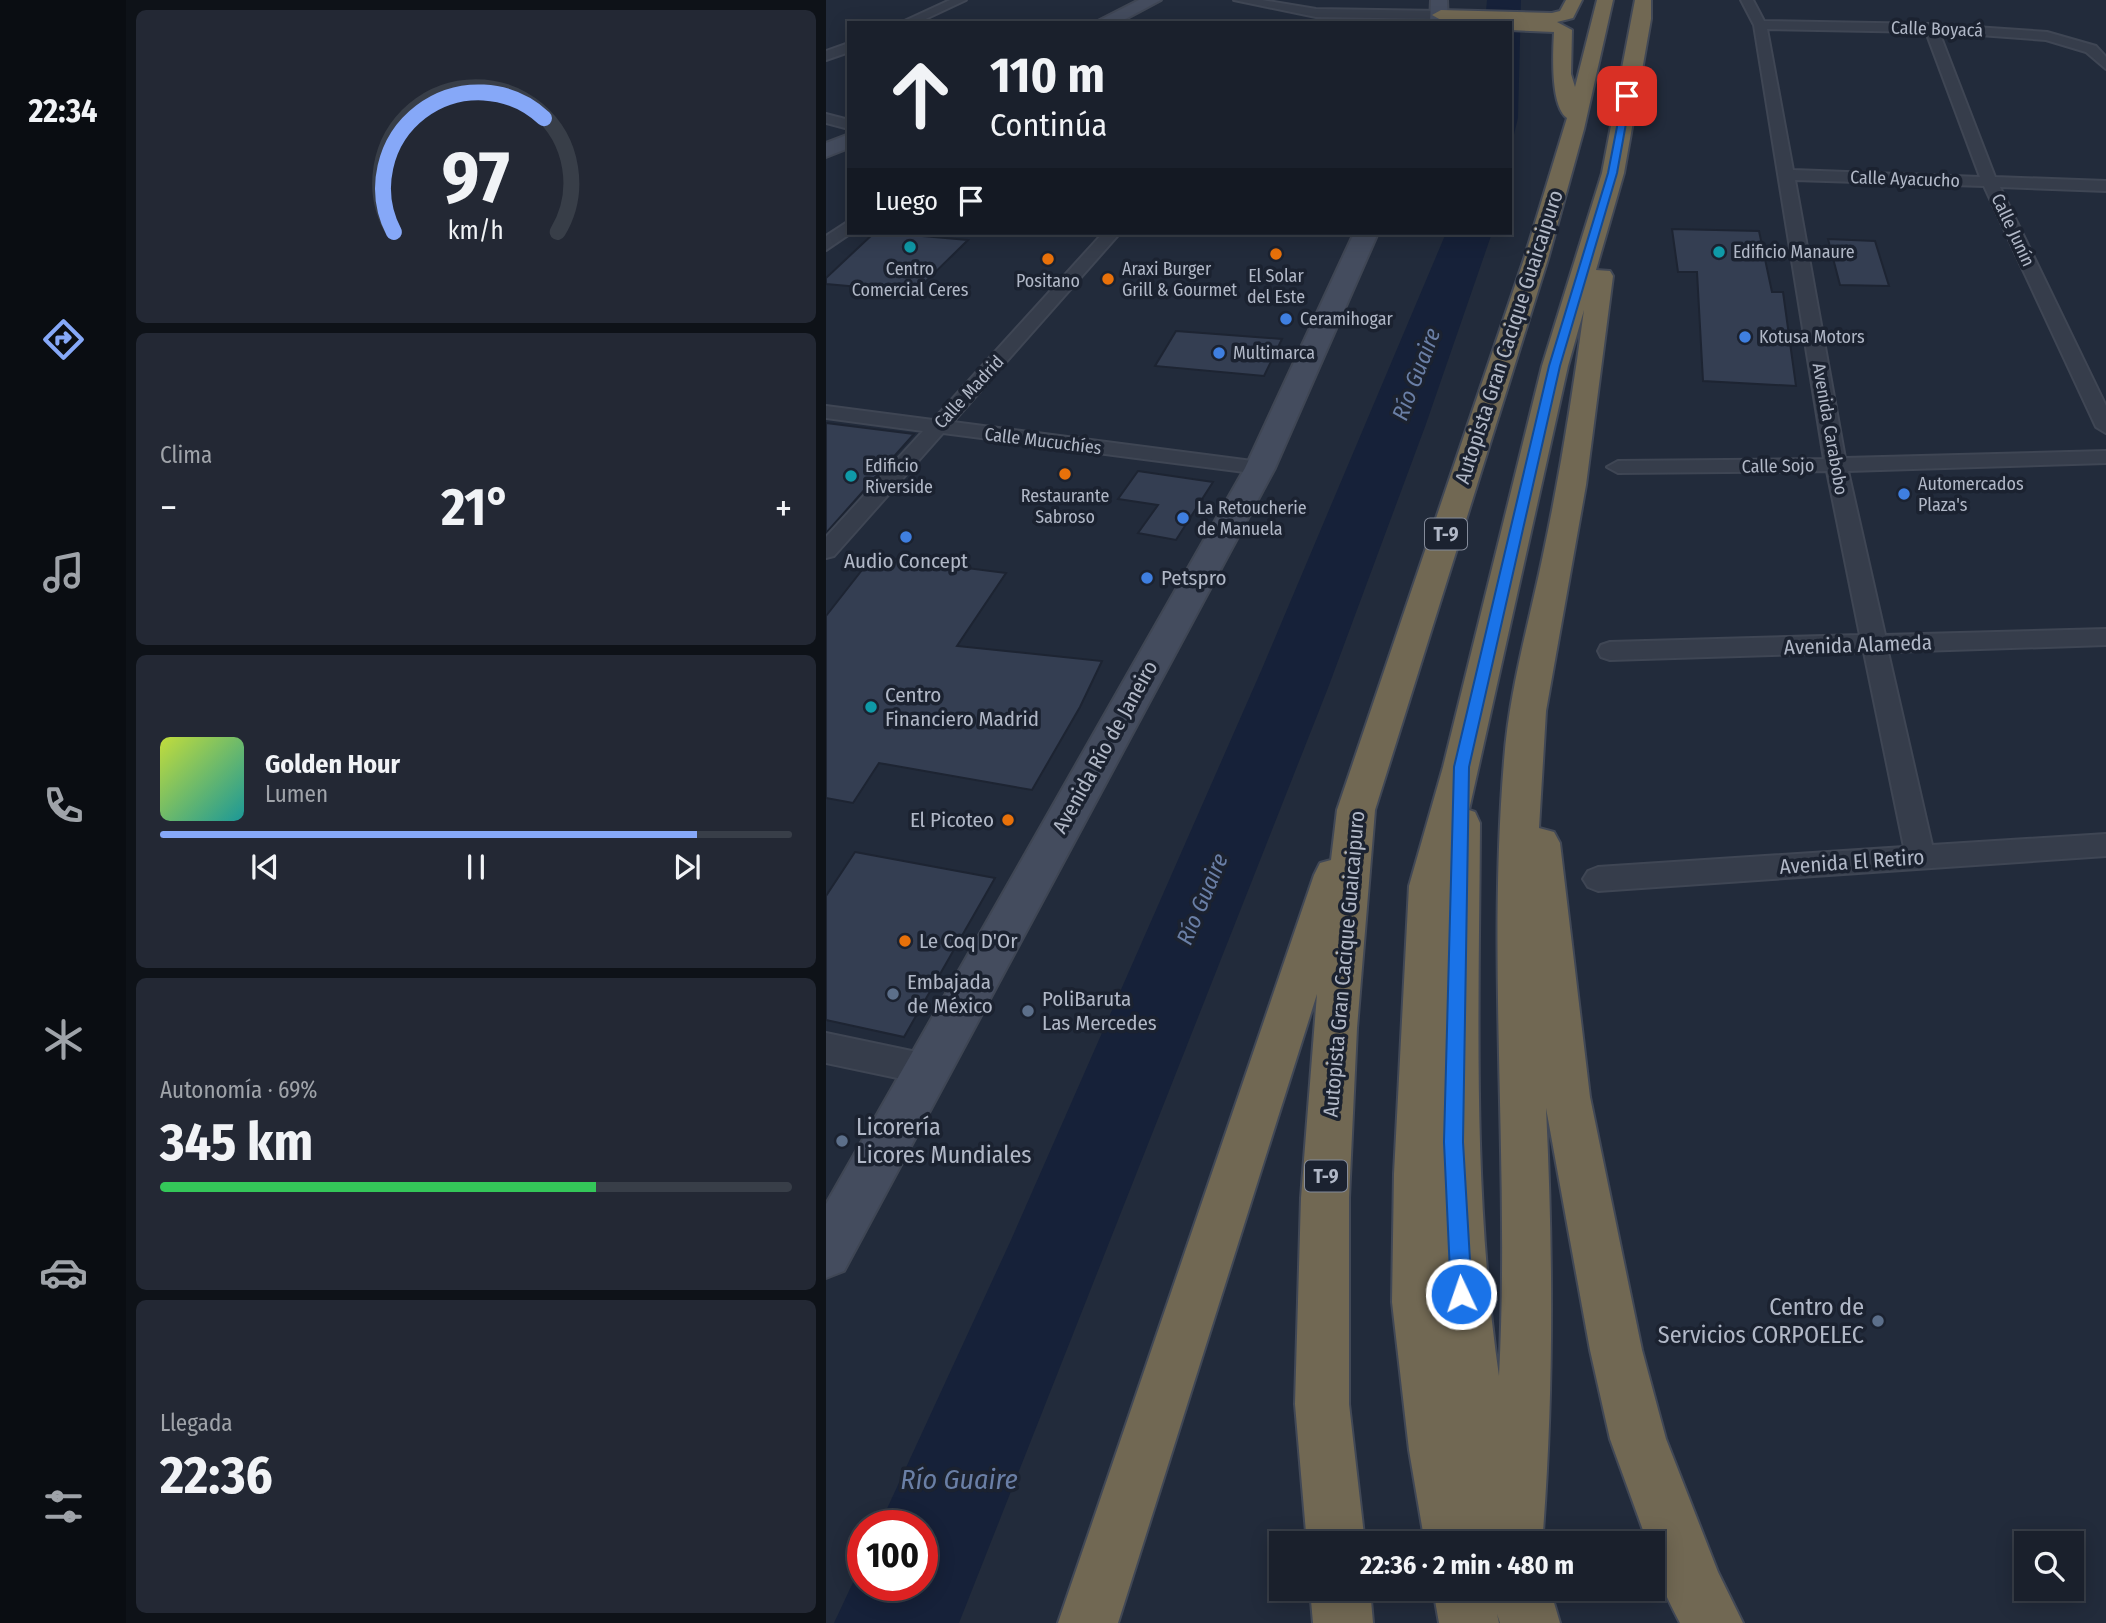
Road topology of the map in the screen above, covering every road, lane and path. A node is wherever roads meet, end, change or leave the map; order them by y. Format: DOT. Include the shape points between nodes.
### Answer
graph roads {
  1 [pos="960,0"];
  2 [pos="1153,0"];
  3 [pos="1240,0"];
  4 [pos="1455,0"];
  5 [pos="1574,0"];
  6 [pos="1605,0"];
  7 [pos="1643,0"];
  8 [pos="1747,0"];
  9 [pos="1299,11"];
  10 [pos="1440,13"];
  11 [pos="911,21"];
  12 [pos="1107,21"];
  13 [pos="1292,21"];
  14 [pos="1550,22"];
  15 [pos="1512,25"];
  16 [pos="1760,25"];
  17 [pos="1931,29"];
  18 [pos="847,48"];
  19 [pos="826,56"];
  20 [pos="2106,65"];
  21 [pos="826,118"];
  22 [pos="847,124"];
  23 [pos="1574,129"];
  24 [pos="847,141"];
  25 [pos="826,151"];
  26 [pos="1612,173"];
  27 [pos="1788,175"];
  28 [pos="1989,181"];
  29 [pos="2106,186"];
  30 [pos="847,228"];
  31 [pos="1110,235"];
  32 [pos="1365,235"];
  33 [pos="826,245"];
  34 [pos="826,412"];
  35 [pos="936,427"];
  36 [pos="2106,427"];
  37 [pos="2106,457"];
  38 [pos="1836,465"];
  39 [pos="1618,467"];
  40 [pos="1260,468"];
  41 [pos="826,551"];
  42 [pos="2106,637"];
  43 [pos="1872,645"];
  44 [pos="1610,651"];
  45 [pos="1527,720"];
  46 [pos="1462,767"];
  47 [pos="1356,810"];
  48 [pos="2106,845"];
  49 [pos="1920,857"];
  50 [pos="1598,879"];
  51 [pos="826,1048"];
  52 [pos="926,1069"];
  53 [pos="826,1253"];
  54 [pos="1334,1531"];
  55 [pos="1452,1531"];
  56 [pos="1503,1531"];
  57 [pos="1515,1531"];
  58 [pos="1341,1601"];
  59 [pos="1465,1601"];
  60 [pos="1504,1601"];
  61 [pos="1524,1601"];
  62 [pos="1088,1623"];
  63 [pos="1343,1623"];
  64 [pos="1469,1623"];
  65 [pos="1499,1623"];
  66 [pos="1530,1623"];
  67 [pos="1713,1623"];
  1 -- 11 [label="street"];
  2 -- 12 [label="street"];
  3 -- 9 [label="street"];
  4 -- 10 [label="street"];
  5 -- 14 [label="highway" via="1567,14"];
  6 -- 23 [label="highway, Autopista Gran Cacique Guaicaipuro / T-9"];
  7 -- 26 [label="highway"];
  8 -- 16 [label="street, Avenida Carabobo"];
  9 -- 10 [label="street"];
  9 -- 13 [label="street"];
  10 -- 14 [label="highway"];
  14 -- 15 [label="highway"];
  14 -- 23 [label="highway, T-9" via="1563,30 1562,74"];
  16 -- 17 [label="street, Calle Boyacá"];
  16 -- 27 [label="street, Avenida Carabobo"];
  17 -- 20 [label="street, Calle Boyacá" via="2047,36 2091,49"];
  17 -- 28 [label="street, Calle Junín"];
  18 -- 19 [label="street"];
  21 -- 22 [label="street"];
  23 -- 47 [label="highway, Autopista Gran Cacique Guaicaipuro / T-9" via="1532,272"];
  24 -- 25 [label="street"];
  26 -- 45 [label="highway" via="1582,435"];
  26 -- 46 [label="highway" via="1555,366"];
  27 -- 28 [label="street, Calle Ayacucho"];
  27 -- 38 [label="street, Avenida Carabobo"];
  28 -- 29 [label="street, Calle Ayacucho"];
  28 -- 36 [label="street, Calle Junín"];
  30 -- 33 [label="street"];
  31 -- 35 [label="street, Calle Madrid"];
  32 -- 40 [label="street, Avenida Río de Janeiro"];
  34 -- 35 [label="street, Calle Mucuchíes"];
  35 -- 40 [label="street, Calle Mucuchíes"];
  35 -- 41 [label="street, Calle Madrid"];
  37 -- 38 [label="street, Calle Sojo"];
  38 -- 39 [label="street, Calle Sojo"];
  38 -- 43 [label="street, Avenida Carabobo"];
  40 -- 52 [label="street, Avenida Río de Janeiro"];
  42 -- 43 [label="street, Avenida Alameda"];
  43 -- 44 [label="street, Avenida Alameda"];
  43 -- 49 [label="street, Avenida Carabobo"];
  45 -- 57 [label="highway" via="1519,849 1528,1211 1524,1459"];
  45 -- 67 [label="highway" via="1567,1097 1616,1350 1638,1438 1695,1590"];
  46 -- 55 [label="highway" via="1429,886 1418,1174 1418,1302"];
  46 -- 56 [label="highway" via="1454,1142 1461,1294 1483,1461"];
  47 -- 54 [label="highway, Autopista Gran Cacique Guaicaipuro / T-9" via="1335,1028 1325,1198 1322,1404"];
  47 -- 62 [label="highway"];
  48 -- 49 [label="street, Avenida El Retiro"];
  49 -- 50 [label="street, Avenida El Retiro"];
  51 -- 52 [label="street"];
  52 -- 53 [label="street, Avenida Río de Janeiro"];
  58 -- 63 [label="highway"];
  59 -- 64 [label="highway"];
  60 -- 65 [label="highway"];
  61 -- 66 [label="highway"];
}
